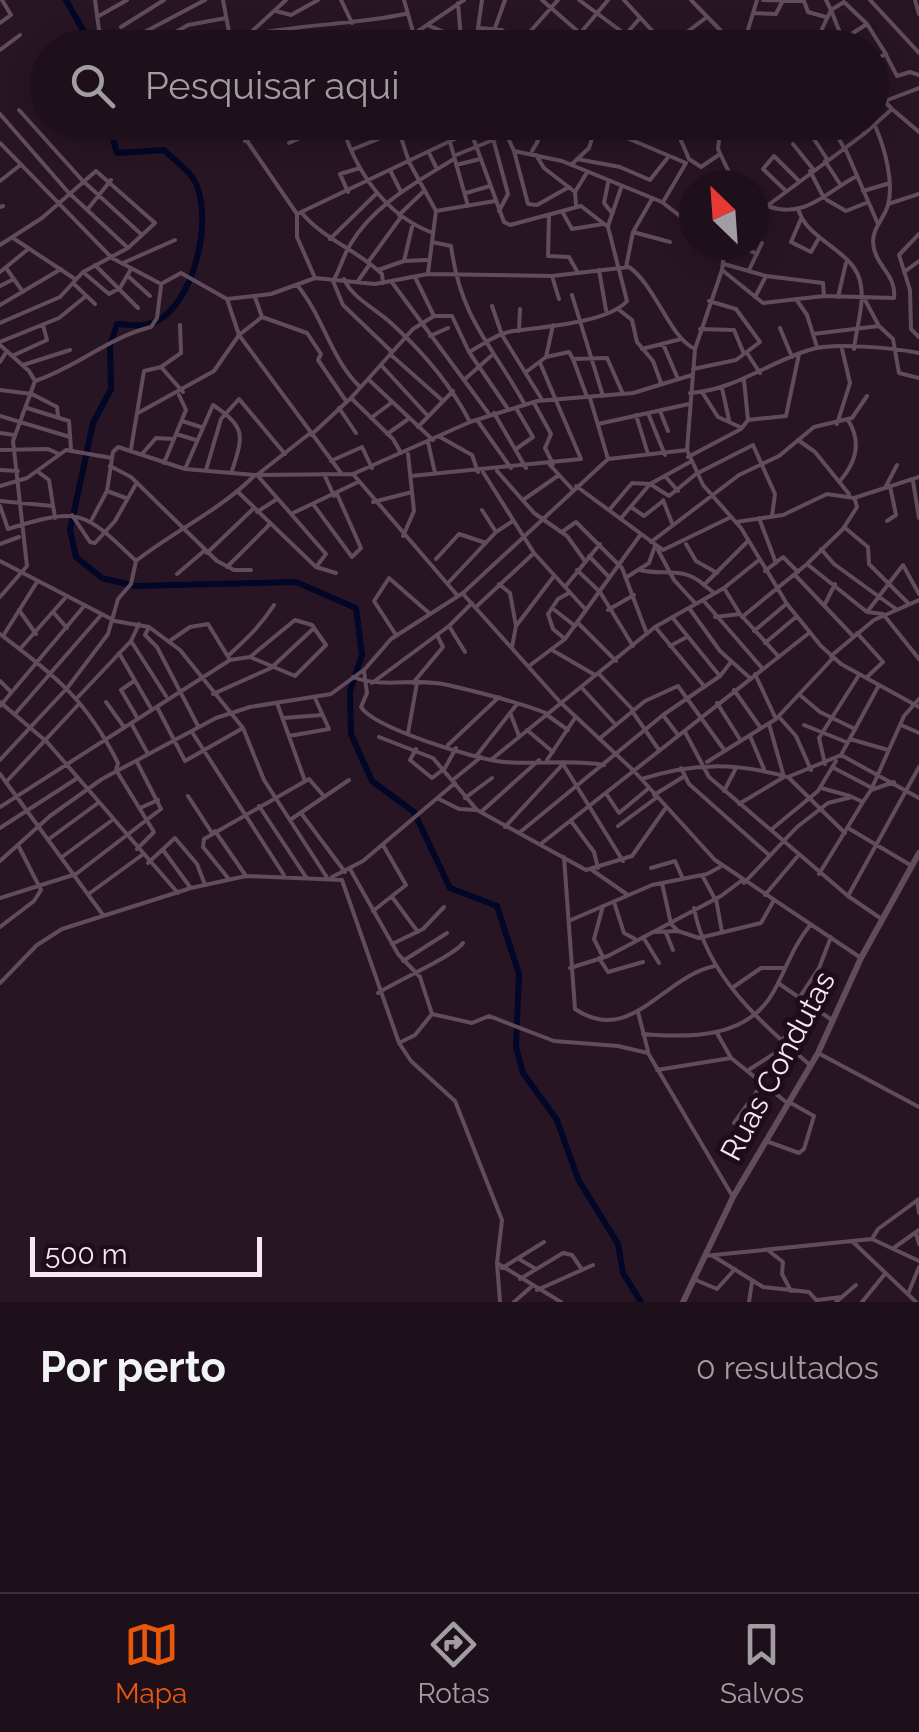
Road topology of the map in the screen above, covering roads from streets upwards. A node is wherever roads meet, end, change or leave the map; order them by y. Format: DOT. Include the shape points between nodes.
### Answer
graph roads {
  1 [pos="2,0"];
  2 [pos="95,0"];
  3 [pos="128,0"];
  4 [pos="164,0"];
  5 [pos="205,0"];
  6 [pos="223,0"];
  7 [pos="286,0"];
  8 [pos="318,0"];
  9 [pos="342,0"];
  10 [pos="404,0"];
  11 [pos="482,0"];
  12 [pos="504,0"];
  13 [pos="542,0"];
  14 [pos="558,0"];
  15 [pos="579,0"];
  16 [pos="608,0"];
  17 [pos="624,0"];
  18 [pos="691,0"];
  19 [pos="760,0"];
  20 [pos="795,0"];
  21 [pos="826,0"];
  22 [pos="870,0"];
  23 [pos="914,0"];
  24 [pos="461,2"];
  25 [pos="782,2"];
  26 [pos="551,9"];
  27 [pos="830,10"];
  28 [pos="276,11"];
  29 [pos="598,13"];
  30 [pos="753,13"];
  31 [pos="405,14"];
  32 [pos="919,14"];
  33 [pos="97,16"];
  34 [pos="826,16"];
  35 [pos="707,17"];
  36 [pos="226,18"];
  37 [pos="640,18"];
  38 [pos="1,21"];
  39 [pos="353,24"];
  40 [pos="867,24"];
  41 [pos="121,26"];
  42 [pos="427,26"];
  43 [pos="480,28"];
  44 [pos="495,28"];
  45 [pos="101,30"];
  46 [pos="150,30"];
  47 [pos="179,30"];
  48 [pos="229,30"];
  49 [pos="253,30"];
  50 [pos="295,30"];
  51 [pos="411,30"];
  52 [pos="421,30"];
  53 [pos="438,30"];
  54 [pos="460,30"];
  55 [pos="498,30"];
  56 [pos="532,30"];
  57 [pos="574,30"];
  58 [pos="583,30"];
  59 [pos="620,30"];
  60 [pos="629,30"];
  61 [pos="652,30"];
  62 [pos="690,30"];
  63 [pos="720,30"];
  64 [pos="748,30"];
  65 [pos="825,30"];
  66 [pos="837,30"];
  67 [pos="857,30"];
  68 [pos="871,30"];
  69 [pos="20,35"];
  70 [pos="0,50"];
  71 [pos="919,53"];
  72 [pos="889,60"];
  73 [pos="919,76"];
  74 [pos="919,88"];
  75 [pos="889,99"];
  76 [pos="889,106"];
  77 [pos="892,109"];
  78 [pos="19,110"];
  79 [pos="889,113"];
  80 [pos="0,114"];
  81 [pos="30,122"];
  82 [pos="919,131"];
  83 [pos="46,140"];
  84 [pos="296,140"];
  85 [pos="347,140"];
  86 [pos="376,140"];
  87 [pos="402,140"];
  88 [pos="453,140"];
  89 [pos="470,140"];
  90 [pos="493,140"];
  91 [pos="510,140"];
  92 [pos="537,140"];
  93 [pos="592,140"];
  94 [pos="633,140"];
  95 [pos="679,140"];
  96 [pos="717,140"];
  97 [pos="814,140"];
  98 [pos="840,140"];
  99 [pos="856,140"];
  100 [pos="881,140"];
  101 [pos="245,141"];
  102 [pos="450,142"];
  103 [pos="0,143"];
  104 [pos="289,143"];
  105 [pos="793,144"];
  106 [pos="476,147"];
  107 [pos="845,148"];
  108 [pos="352,150"];
  109 [pos="514,151"];
  110 [pos="428,153"];
  111 [pos="533,153"];
  112 [pos="720,154"];
  113 [pos="669,156"];
  114 [pos="577,158"];
  115 [pos="480,159"];
  116 [pos="455,160"];
  117 [pos="826,160"];
  118 [pos="688,161"];
  119 [pos="410,162"];
  120 [pos="571,165"];
  121 [pos="20,166"];
  122 [pos="601,166"];
  123 [pos="361,168"];
  124 [pos="437,169"];
  125 [pos="728,170"];
  126 [pos="812,170"];
  127 [pos="390,171"];
  128 [pos="586,174"];
  129 [pos="857,176"];
  130 [pos="82,180"];
  131 [pos="111,180"];
  132 [pos="420,180"];
  133 [pos="798,180"];
  134 [pos="0,181"];
  135 [pos="368,182"];
  136 [pos="605,182"];
  137 [pos="840,184"];
  138 [pos="887,184"];
  139 [pos="490,186"];
  140 [pos="569,187"];
  141 [pos="621,188"];
  142 [pos="400,190"];
  143 [pos="425,190"];
  144 [pos="785,190"];
  145 [pos="863,191"];
  146 [pos="68,192"];
  147 [pos="348,192"];
  148 [pos="575,192"];
  149 [pos="376,194"];
  150 [pos="464,194"];
  151 [pos="919,194"];
  152 [pos="100,195"];
  153 [pos="652,199"];
  154 [pos="826,200"];
  155 [pos="494,201"];
  156 [pos="662,202"];
  157 [pos="868,202"];
  158 [pos="386,204"];
  159 [pos="769,204"];
  160 [pos="888,204"];
  161 [pos="56,205"];
  162 [pos="576,205"];
  163 [pos="468,206"];
  164 [pos="769,206"];
  165 [pos="798,208"];
  166 [pos="88,210"];
  167 [pos="499,210"];
  168 [pos="436,211"];
  169 [pos="562,212"];
  170 [pos="299,213"];
  171 [pos="612,213"];
  172 [pos="679,215"];
  173 [pos="400,216"];
  174 [pos="549,216"];
  175 [pos="801,219"];
  176 [pos="878,224"];
  177 [pos="413,225"];
  178 [pos="606,226"];
  179 [pos="633,232"];
  180 [pos="434,233"];
  181 [pos="919,234"];
  182 [pos="142,235"];
  183 [pos="13,238"];
  184 [pos="820,238"];
  185 [pos="176,240"];
  186 [pos="330,240"];
  187 [pos="432,242"];
  188 [pos="670,242"];
  189 [pos="0,246"];
  190 [pos="348,247"];
  191 [pos="128,248"];
  192 [pos="28,250"];
  193 [pos="112,258"];
  194 [pos="368,259"];
  195 [pos="404,260"];
  196 [pos="428,260"];
  197 [pos="722,260"];
  198 [pos="755,260"];
  199 [pos="846,261"];
  200 [pos="123,263"];
  201 [pos="917,264"];
  202 [pos="95,266"];
  203 [pos="132,267"];
  204 [pos="624,267"];
  205 [pos="722,267"];
  206 [pos="61,269"];
  207 [pos="3,270"];
  208 [pos="378,270"];
  209 [pos="599,270"];
  210 [pos="750,270"];
  211 [pos="83,272"];
  212 [pos="904,272"];
  213 [pos="578,273"];
  214 [pos="428,274"];
  215 [pos="453,274"];
  216 [pos="415,276"];
  217 [pos="552,276"];
  218 [pos="766,276"];
  219 [pos="129,277"];
  220 [pos="315,278"];
  221 [pos="335,278"];
  222 [pos="344,279"];
  223 [pos="12,280"];
  224 [pos="74,281"];
  225 [pos="358,281"];
  226 [pos="391,282"];
  227 [pos="383,283"];
  228 [pos="160,284"];
  229 [pos="297,285"];
  230 [pos="0,286"];
  231 [pos="120,288"];
  232 [pos="24,292"];
  233 [pos="86,296"];
  234 [pos="150,296"];
  235 [pos="572,296"];
  236 [pos="824,296"];
  237 [pos="255,297"];
  238 [pos="755,297"];
  239 [pos="838,297"];
  240 [pos="227,299"];
  241 [pos="559,299"];
  242 [pos="796,299"];
  243 [pos="709,300"];
  244 [pos="863,300"];
  245 [pos="94,304"];
  246 [pos="0,305"];
  247 [pos="492,306"];
  248 [pos="138,308"];
  249 [pos="616,308"];
  250 [pos="520,309"];
  251 [pos="606,311"];
  252 [pos="919,312"];
  253 [pos="910,314"];
  254 [pos="434,316"];
  255 [pos="262,317"];
  256 [pos="579,320"];
  257 [pos="422,322"];
  258 [pos="0,323"];
  259 [pos="43,325"];
  260 [pos="180,325"];
  261 [pos="553,325"];
  262 [pos="879,326"];
  263 [pos="448,328"];
  264 [pos="780,328"];
  265 [pos="700,329"];
  266 [pos="519,331"];
  267 [pos="856,332"];
  268 [pos="813,334"];
  269 [pos="502,335"];
  270 [pos="239,336"];
  271 [pos="430,336"];
  272 [pos="919,337"];
  273 [pos="404,338"];
  274 [pos="682,339"];
  275 [pos="484,343"];
  276 [pos="0,344"];
  277 [pos="662,344"];
  278 [pos="895,346"];
  279 [pos="817,348"];
  280 [pos="642,349"];
  281 [pos="695,349"];
  282 [pos="842,349"];
  283 [pos="854,349"];
  284 [pos="70,350"];
  285 [pos="7,351"];
  286 [pos="469,352"];
  287 [pos="390,353"];
  288 [pos="919,353"];
  289 [pos="746,354"];
  290 [pos="799,354"];
  291 [pos="492,355"];
  292 [pos="12,356"];
  293 [pos="546,357"];
  294 [pos="792,357"];
  295 [pos="573,359"];
  296 [pos="590,360"];
  297 [pos="0,362"];
  298 [pos="540,363"];
  299 [pos="23,365"];
  300 [pos="381,365"];
  301 [pos="480,366"];
  302 [pos="161,367"];
  303 [pos="412,372"];
  304 [pos="693,372"];
  305 [pos="760,372"];
  306 [pos="527,374"];
  307 [pos="678,378"];
  308 [pos="919,378"];
  309 [pos="368,379"];
  310 [pos="464,379"];
  311 [pos="744,380"];
  312 [pos="35,381"];
  313 [pos="662,383"];
  314 [pos="399,384"];
  315 [pos="515,386"];
  316 [pos="361,388"];
  317 [pos="722,388"];
  318 [pos="0,390"];
  319 [pos="454,390"];
  320 [pos="702,392"];
  321 [pos="180,393"];
  322 [pos="690,393"];
  323 [pos="32,394"];
  324 [pos="623,394"];
  325 [pos="867,396"];
  326 [pos="603,397"];
  327 [pos="558,398"];
  328 [pos="589,398"];
  329 [pos="349,399"];
  330 [pos="541,400"];
  331 [pos="443,401"];
  332 [pos="534,402"];
  333 [pos="391,403"];
  334 [pos="525,404"];
  335 [pos="689,404"];
  336 [pos="27,408"];
  337 [pos="339,408"];
  338 [pos="512,409"];
  339 [pos="660,412"];
  340 [pos="138,413"];
  341 [pos="648,413"];
  342 [pos="225,414"];
  343 [pos="492,414"];
  344 [pos="636,415"];
  345 [pos="0,416"];
  346 [pos="58,416"];
  347 [pos="426,416"];
  348 [pos="370,418"];
  349 [pos="21,420"];
  350 [pos="407,420"];
  351 [pos="728,420"];
  352 [pos="748,420"];
  353 [pos="848,420"];
  354 [pos="182,421"];
  355 [pos="473,421"];
  356 [pos="598,424"];
  357 [pos="837,424"];
  358 [pos="418,427"];
  359 [pos="201,428"];
  360 [pos="741,428"];
  361 [pos="668,430"];
  362 [pos="0,433"];
  363 [pos="356,433"];
  364 [pos="310,434"];
  365 [pos="387,434"];
  366 [pos="14,435"];
  367 [pos="70,437"];
  368 [pos="175,437"];
  369 [pos="440,437"];
  370 [pos="196,440"];
  371 [pos="798,440"];
  372 [pos="431,441"];
  373 [pos="131,448"];
  374 [pos="516,449"];
  375 [pos="0,450"];
  376 [pos="71,450"];
  377 [pos="14,452"];
  378 [pos="59,454"];
  379 [pos="142,454"];
  380 [pos="285,454"];
  381 [pos="405,454"];
  382 [pos="664,454"];
  383 [pos="648,456"];
  384 [pos="688,456"];
  385 [pos="112,458"];
  386 [pos="608,459"];
  387 [pos="331,461"];
  388 [pos="764,463"];
  389 [pos="164,464"];
  390 [pos="552,464"];
  391 [pos="897,465"];
  392 [pos="110,466"];
  393 [pos="372,468"];
  394 [pos="526,468"];
  395 [pos="186,469"];
  396 [pos="512,469"];
  397 [pos="0,470"];
  398 [pos="18,470"];
  399 [pos="206,470"];
  400 [pos="496,471"];
  401 [pos="36,472"];
  402 [pos="232,472"];
  403 [pos="480,472"];
  404 [pos="324,474"];
  405 [pos="353,474"];
  406 [pos="435,474"];
  407 [pos="696,474"];
  408 [pos="256,475"];
  409 [pos="342,475"];
  410 [pos="558,475"];
  411 [pos="411,476"];
  412 [pos="665,476"];
  413 [pos="19,481"];
  414 [pos="358,482"];
  415 [pos="839,482"];
  416 [pos="136,483"];
  417 [pos="916,483"];
  418 [pos="650,484"];
  419 [pos="0,486"];
  420 [pos="888,487"];
  421 [pos="574,488"];
  422 [pos="107,490"];
  423 [pos="678,491"];
  424 [pos="238,492"];
  425 [pos="413,492"];
  426 [pos="336,495"];
  427 [pos="852,496"];
  428 [pos="663,498"];
  429 [pos="713,498"];
  430 [pos="127,499"];
  431 [pos="277,499"];
  432 [pos="523,500"];
  433 [pos="374,502"];
  434 [pos="0,503"];
  435 [pos="20,504"];
  436 [pos="313,504"];
  437 [pos="54,506"];
  438 [pos="631,507"];
  439 [pos="610,509"];
  440 [pos="255,510"];
  441 [pos="482,510"];
  442 [pos="291,514"];
  443 [pos="72,515"];
  444 [pos="772,516"];
  445 [pos="55,518"];
  446 [pos="621,518"];
  447 [pos="730,518"];
  448 [pos="759,518"];
  449 [pos="919,518"];
  450 [pos="92,519"];
  451 [pos="541,519"];
  452 [pos="887,521"];
  453 [pos="513,522"];
  454 [pos="736,522"];
  455 [pos="672,523"];
  456 [pos="269,525"];
  457 [pos="20,526"];
  458 [pos="181,526"];
  459 [pos="844,527"];
  460 [pos="106,531"];
  461 [pos="496,532"];
  462 [pos="562,532"];
  463 [pos="641,534"];
  464 [pos="402,536"];
  465 [pos="21,537"];
  466 [pos="522,537"];
  467 [pos="748,541"];
  468 [pos="486,542"];
  469 [pos="686,542"];
  470 [pos="0,544"];
  471 [pos="600,544"];
  472 [pos="654,544"];
  473 [pos="820,549"];
  474 [pos="206,552"];
  475 [pos="534,552"];
  476 [pos="587,558"];
  477 [pos="436,559"];
  478 [pos="136,560"];
  479 [pos="758,560"];
  480 [pos="0,561"];
  481 [pos="730,562"];
  482 [pos="618,563"];
  483 [pos="776,563"];
  484 [pos="806,564"];
  485 [pos="227,567"];
  486 [pos="316,567"];
  487 [pos="251,570"];
  488 [pos="577,570"];
  489 [pos="640,570"];
  490 [pos="670,571"];
  491 [pos="744,571"];
  492 [pos="765,571"];
  493 [pos="24,573"];
  494 [pos="336,573"];
  495 [pos="796,573"];
  496 [pos="178,574"];
  497 [pos="717,574"];
  498 [pos="554,576"];
  499 [pos="609,577"];
  500 [pos="627,577"];
  501 [pos="37,582"];
  502 [pos="448,583"];
  503 [pos="888,583"];
  504 [pos="499,584"];
  505 [pos="835,584"];
  506 [pos="704,585"];
  507 [pos="565,587"];
  508 [pos="724,588"];
  509 [pos="778,590"];
  510 [pos="600,592"];
  511 [pos="570,593"];
  512 [pos="460,594"];
  513 [pos="634,594"];
  514 [pos="714,594"];
  515 [pos="879,595"];
  516 [pos="68,596"];
  517 [pos="919,597"];
  518 [pos="0,598"];
  519 [pos="703,600"];
  520 [pos="474,604"];
  521 [pos="696,604"];
  522 [pos="787,604"];
  523 [pos="824,604"];
  524 [pos="909,604"];
  525 [pos="85,605"];
  526 [pos="274,605"];
  527 [pos="552,608"];
  528 [pos="689,608"];
  529 [pos="896,608"];
  530 [pos="19,610"];
  531 [pos="586,610"];
  532 [pos="608,610"];
  533 [pos="868,612"];
  534 [pos="54,613"];
  535 [pos="429,613"];
  536 [pos="102,614"];
  537 [pos="884,614"];
  538 [pos="741,615"];
  539 [pos="672,617"];
  540 [pos="715,617"];
  541 [pos="796,617"];
  542 [pos="115,621"];
  543 [pos="139,624"];
  544 [pos="576,624"];
  545 [pos="449,626"];
  546 [pos="516,626"];
  547 [pos="149,627"];
  548 [pos="655,627"];
  549 [pos="67,628"];
  550 [pos="314,628"];
  551 [pos="90,630"];
  552 [pos="754,631"];
  553 [pos="809,633"];
  554 [pos="36,634"];
  555 [pos="647,634"];
  556 [pos="1,635"];
  557 [pos="396,635"];
  558 [pos="437,635"];
  559 [pos="855,635"];
  560 [pos="687,636"];
  561 [pos="104,640"];
  562 [pos="565,640"];
  563 [pos="131,641"];
  564 [pos="170,641"];
  565 [pos="765,643"];
  566 [pos="633,646"];
  567 [pos="670,646"];
  568 [pos="512,647"];
  569 [pos="919,647"];
  570 [pos="20,650"];
  571 [pos="552,650"];
  572 [pos="465,652"];
  573 [pos="120,654"];
  574 [pos="914,654"];
  575 [pos="779,656"];
  576 [pos="250,657"];
  577 [pos="832,657"];
  578 [pos="229,658"];
  579 [pos="616,660"];
  580 [pos="919,660"];
  581 [pos="731,662"];
  582 [pos="38,664"];
  583 [pos="529,666"];
  584 [pos="271,668"];
  585 [pos="365,669"];
  586 [pos="762,669"];
  587 [pos="739,672"];
  588 [pos="53,674"];
  589 [pos="723,674"];
  590 [pos="599,675"];
  591 [pos="859,675"];
  592 [pos="350,676"];
  593 [pos="752,676"];
  594 [pos="866,678"];
  595 [pos="203,679"];
  596 [pos="0,680"];
  597 [pos="136,681"];
  598 [pos="362,681"];
  599 [pos="372,683"];
  600 [pos="415,683"];
  601 [pos="879,685"];
  602 [pos="68,686"];
  603 [pos="704,686"];
  604 [pos="582,688"];
  605 [pos="180,689"];
  606 [pos="734,690"];
  607 [pos="10,691"];
  608 [pos="213,694"];
  609 [pos="499,696"];
  610 [pos="689,696"];
  611 [pos="801,696"];
  612 [pos="166,698"];
  613 [pos="315,698"];
  614 [pos="919,699"];
  615 [pos="79,700"];
  616 [pos="106,702"];
  617 [pos="517,702"];
  618 [pos="560,702"];
  619 [pos="277,703"];
  620 [pos="718,703"];
  621 [pos="0,704"];
  622 [pos="317,706"];
  623 [pos="916,706"];
  624 [pos="154,708"];
  625 [pos="632,710"];
  626 [pos="229,712"];
  627 [pos="16,714"];
  628 [pos="546,714"];
  629 [pos="313,715"];
  630 [pos="322,715"];
  631 [pos="510,715"];
  632 [pos="663,715"];
  633 [pos="702,715"];
  634 [pos="577,717"];
  635 [pos="283,718"];
  636 [pos="778,718"];
  637 [pos="831,718"];
  638 [pos="138,719"];
  639 [pos="131,723"];
  640 [pos="615,724"];
  641 [pos="769,724"];
  642 [pos="804,724"];
  643 [pos="901,725"];
  644 [pos="31,727"];
  645 [pos="124,727"];
  646 [pos="198,728"];
  647 [pos="243,728"];
  648 [pos="761,729"];
  649 [pos="855,729"];
  650 [pos="527,730"];
  651 [pos="568,730"];
  652 [pos="644,730"];
  653 [pos="684,731"];
  654 [pos="192,732"];
  655 [pos="310,732"];
  656 [pos="409,733"];
  657 [pos="823,733"];
  658 [pos="919,734"];
  659 [pos="289,736"];
  660 [pos="519,736"];
  661 [pos="678,736"];
  662 [pos="750,736"];
  663 [pos="104,737"];
  664 [pos="379,737"];
  665 [pos="599,739"];
  666 [pos="849,740"];
  667 [pos="741,741"];
  668 [pos="46,742"];
  669 [pos="173,742"];
  670 [pos="723,742"];
  671 [pos="406,744"];
  672 [pos="446,745"];
  673 [pos="732,746"];
  674 [pos="456,748"];
  675 [pos="416,749"];
  676 [pos="659,750"];
  677 [pos="890,750"];
  678 [pos="203,751"];
  679 [pos="553,752"];
  680 [pos="725,752"];
  681 [pos="148,754"];
  682 [pos="616,754"];
  683 [pos="1,755"];
  684 [pos="479,756"];
  685 [pos="839,757"];
  686 [pos="432,758"];
  687 [pos="136,760"];
  688 [pos="492,760"];
  689 [pos="538,760"];
  690 [pos="547,760"];
  691 [pos="65,763"];
  692 [pos="564,763"];
  693 [pos="705,763"];
  694 [pos="826,764"];
  695 [pos="604,765"];
  696 [pos="117,767"];
  697 [pos="445,768"];
  698 [pos="680,768"];
  699 [pos="736,768"];
  700 [pos="834,768"];
  701 [pos="919,768"];
  702 [pos="764,769"];
  703 [pos="811,770"];
  704 [pos="634,771"];
  705 [pos="0,774"];
  706 [pos="880,775"];
  707 [pos="683,777"];
  708 [pos="786,777"];
  709 [pos="77,778"];
  710 [pos="492,778"];
  711 [pos="642,779"];
  712 [pos="349,780"];
  713 [pos="7,781"];
  714 [pos="455,781"];
  715 [pos="305,782"];
  716 [pos="894,782"];
  717 [pos="577,788"];
  718 [pos="649,788"];
  719 [pos="821,788"];
  720 [pos="871,789"];
  721 [pos="86,790"];
  722 [pos="907,790"];
  723 [pos="724,791"];
  724 [pos="18,794"];
  725 [pos="606,794"];
  726 [pos="323,795"];
  727 [pos="188,796"];
  728 [pos="655,796"];
  729 [pos="852,796"];
  730 [pos="274,797"];
  731 [pos="466,798"];
  732 [pos="919,798"];
  733 [pos="439,799"];
  734 [pos="158,800"];
  735 [pos="807,800"];
  736 [pos="863,802"];
  737 [pos="98,803"];
  738 [pos="1,804"];
  739 [pos="739,804"];
  740 [pos="259,806"];
  741 [pos="589,806"];
  742 [pos="138,809"];
  743 [pos="665,809"];
  744 [pos="27,811"];
  745 [pos="478,811"];
  746 [pos="820,811"];
  747 [pos="301,812"];
  748 [pos="244,814"];
  749 [pos="112,820"];
  750 [pos="290,820"];
  751 [pos="570,820"];
  752 [pos="144,821"];
  753 [pos="40,825"];
  754 [pos="505,826"];
  755 [pos="618,826"];
  756 [pos="0,828"];
  757 [pos="772,829"];
  758 [pos="214,830"];
  759 [pos="275,830"];
  760 [pos="846,830"];
  761 [pos="519,833"];
  762 [pos="127,838"];
  763 [pos="50,839"];
  764 [pos="260,839"];
  765 [pos="542,842"];
  766 [pos="785,842"];
  767 [pos="877,843"];
  768 [pos="18,845"];
  769 [pos="383,845"];
  770 [pos="136,849"];
  771 [pos="163,850"];
  772 [pos="919,854"];
  773 [pos="142,855"];
  774 [pos="62,856"];
  775 [pos="770,856"];
  776 [pos="799,856"];
  777 [pos="564,858"];
  778 [pos="0,860"];
  779 [pos="624,861"];
  780 [pos="148,863"];
  781 [pos="722,866"];
  782 [pos="912,866"];
  783 [pos="650,868"];
  784 [pos="595,869"];
  785 [pos="347,870"];
  786 [pos="76,874"];
  787 [pos="819,874"];
  788 [pos="246,876"];
  789 [pos="702,876"];
  790 [pos="285,877"];
  791 [pos="228,878"];
  792 [pos="306,878"];
  793 [pos="328,879"];
  794 [pos="684,879"];
  795 [pos="743,882"];
  796 [pos="662,884"];
  797 [pos="205,885"];
  798 [pos="40,886"];
  799 [pos="192,888"];
  800 [pos="90,893"];
  801 [pos="178,893"];
  802 [pos="764,895"];
  803 [pos="395,896"];
  804 [pos="628,896"];
  805 [pos="848,896"];
  806 [pos="0,898"];
  807 [pos="716,899"];
  808 [pos="774,900"];
  809 [pos="614,902"];
  810 [pos="603,906"];
  811 [pos="444,907"];
  812 [pos="694,908"];
  813 [pos="373,911"];
  814 [pos="104,917"];
  815 [pos="673,918"];
  816 [pos="570,920"];
  817 [pos="883,920"];
  818 [pos="812,923"];
  819 [pos="0,926"];
  820 [pos="419,930"];
  821 [pos="678,931"];
  822 [pos="652,932"];
  823 [pos="722,932"];
  824 [pos="447,933"];
  825 [pos="666,933"];
  826 [pos="686,933"];
  827 [pos="832,937"];
  828 [pos="640,938"];
  829 [pos="699,938"];
  830 [pos="392,944"];
  831 [pos="463,944"];
  832 [pos="674,950"];
  833 [pos="603,957"];
  834 [pos="860,958"];
  835 [pos="403,961"];
  836 [pos="643,962"];
  837 [pos="659,963"];
  838 [pos="714,966"];
  839 [pos="570,968"];
  840 [pos="783,968"];
  841 [pos="615,969"];
  842 [pos="414,970"];
  843 [pos="0,982"];
  844 [pos="778,983"];
  845 [pos="732,988"];
  846 [pos="378,993"];
  847 [pos="798,998"];
  848 [pos="808,1004"];
  849 [pos="638,1012"];
  850 [pos="432,1014"];
  851 [pos="755,1014"];
  852 [pos="832,1020"];
  853 [pos="717,1033"];
  854 [pos="643,1034"];
  855 [pos="782,1041"];
  856 [pos="399,1043"];
  857 [pos="788,1046"];
  858 [pos="818,1053"];
  859 [pos="648,1054"];
  860 [pos="731,1058"];
  861 [pos="811,1066"];
  862 [pos="657,1070"];
  863 [pos="750,1070"];
  864 [pos="762,1083"];
  865 [pos="788,1103"];
  866 [pos="919,1107"];
  867 [pos="734,1123"];
  868 [pos="766,1141"];
  869 [pos="733,1196"];
  870 [pos="918,1199"];
  871 [pos="919,1213"];
  872 [pos="917,1232"];
  873 [pos="872,1239"];
  874 [pos="852,1241"];
  875 [pos="544,1242"];
  876 [pos="919,1244"];
  877 [pos="894,1247"];
  878 [pos="769,1251"];
  879 [pos="708,1256"];
  880 [pos="517,1258"];
  881 [pos="497,1263"];
  882 [pos="919,1264"];
  883 [pos="592,1265"];
  884 [pos="502,1268"];
  885 [pos="581,1268"];
  886 [pos="735,1268"];
  887 [pos="536,1269"];
  888 [pos="885,1274"];
  889 [pos="520,1279"];
  890 [pos="910,1279"];
  891 [pos="695,1280"];
  892 [pos="752,1280"];
  893 [pos="897,1282"];
  894 [pos="856,1285"];
  895 [pos="763,1287"];
  896 [pos="534,1288"];
  897 [pos="776,1290"];
  898 [pos="791,1291"];
  899 [pos="753,1294"];
  900 [pos="908,1294"];
  901 [pos="842,1297"];
  902 [pos="818,1301"];
  903 [pos="866,1301"];
  904 [pos="500,1302"];
  905 [pos="514,1302"];
  906 [pos="561,1302"];
  907 [pos="685,1302"];
  908 [pos="750,1302"];
  909 [pos="779,1302"];
  910 [pos="836,1302"];
  911 [pos="916,1302"];
  1 -- 38 [label="street" via="11,12"];
  2 -- 33 [label="street"];
  3 -- 33 [label="street"];
  4 -- 41 [label="street"];
  5 -- 46 [label="street"];
  6 -- 36 [label="street"];
  7 -- 28 [label="street"];
  8 -- 28 [label="street" via="285,16"];
  9 -- 39 [label="street"];
  10 -- 31 [label="street"];
  11 -- 43 [label="street"];
  12 -- 44 [label="street"];
  13 -- 26 [label="street"];
  14 -- 26 [label="street"];
  15 -- 29 [label="street"];
  16 -- 29 [label="street"];
  17 -- 37 [label="street"];
  18 -- 35 [label="street"];
  19 -- 25 [label="street"];
  19 -- 30 [label="street"];
  20 -- 25 [label="street"];
  20 -- 34 [label="street"];
  21 -- 27 [label="street"];
  22 -- 71 [label="street"];
  23 -- 32 [label="street"];
  24 -- 42 [label="street"];
  24 -- 54 [label="street"];
  25 -- 30 [label="street" via="780,13"];
  26 -- 56 [label="street"];
  26 -- 57 [label="street"];
  27 -- 34 [label="street"];
  27 -- 40 [label="street" via="847,3"];
  27 -- 66 [label="street"];
  28 -- 49 [label="street"];
  29 -- 58 [label="street"];
  29 -- 59 [label="street"];
  30 -- 64 [label="street"];
  31 -- 39 [label="street"];
  31 -- 51 [label="street"];
  33 -- 45 [label="street"];
  34 -- 65 [label="street"];
  35 -- 62 [label="street"];
  35 -- 63 [label="street"];
  36 -- 47 [label="street"];
  36 -- 48 [label="street"];
  37 -- 60 [label="street"];
  37 -- 61 [label="street"];
  39 -- 50 [label="street"];
  40 -- 67 [label="street"];
  40 -- 68 [label="street"];
  42 -- 52 [label="street"];
  42 -- 53 [label="street"];
  43 -- 44 [label="street"];
  44 -- 55 [label="street"];
  69 -- 70 [label="street"];
  72 -- 73 [label="street" via="897,76"];
  74 -- 75 [label="street"];
  76 -- 77 [label="street"];
  77 -- 79 [label="street"];
  77 -- 82 [label="street"];
  78 -- 81 [label="street"];
  80 -- 146 [label="street"];
  83 -- 130 [label="street"];
  84 -- 104 [label="street"];
  85 -- 108 [label="street"];
  86 -- 108 [label="street"];
  87 -- 119 [label="street"];
  88 -- 102 [label="street"];
  89 -- 106 [label="street"];
  90 -- 106 [label="street"];
  90 -- 167 [label="street" via="508,194"];
  91 -- 109 [label="street"];
  92 -- 111 [label="street"];
  93 -- 114 [label="street"];
  94 -- 113 [label="street"];
  95 -- 118 [label="street"];
  96 -- 112 [label="street"];
  97 -- 117 [label="street"];
  98 -- 107 [label="street"];
  99 -- 107 [label="street"];
  100 -- 138 [label="street"];
  101 -- 170 [label="street"];
  102 -- 110 [label="street"];
  102 -- 116 [label="street"];
  103 -- 121 [label="street"];
  105 -- 126 [label="street"];
  106 -- 115 [label="street"];
  106 -- 116 [label="street"];
  107 -- 117 [label="street"];
  107 -- 129 [label="street"];
  108 -- 123 [label="street"];
  109 -- 111 [label="street"];
  109 -- 140 [label="street" via="529,205"];
  110 -- 119 [label="street"];
  110 -- 124 [label="street"];
  111 -- 120 [label="street"];
  111 -- 140 [label="street"];
  112 -- 118 [label="street" via="704,168"];
  112 -- 125 [label="street"];
  113 -- 118 [label="street"];
  113 -- 122 [label="street" via="650,180"];
  114 -- 120 [label="street"];
  114 -- 122 [label="street"];
  115 -- 116 [label="street"];
  115 -- 139 [label="street"];
  116 -- 124 [label="street"];
  116 -- 150 [label="street"];
  117 -- 126 [label="street"];
  117 -- 137 [label="street"];
  118 -- 156 [label="street"];
  119 -- 127 [label="street"];
  119 -- 132 [label="street"];
  120 -- 128 [label="street"];
  121 -- 134 [label="street"];
  121 -- 161 [label="street"];
  122 -- 136 [label="street"];
  123 -- 135 [label="street"];
  123 -- 147 [label="street" via="340,174"];
  124 -- 132 [label="street"];
  126 -- 133 [label="street"];
  126 -- 154 [label="street"];
  127 -- 135 [label="street"];
  127 -- 142 [label="street"];
  128 -- 136 [label="street"];
  128 -- 148 [label="street"];
  129 -- 137 [label="street"];
  129 -- 145 [label="street"];
  130 -- 131 [label="street" via="96,170"];
  130 -- 146 [label="street"];
  130 -- 152 [label="street"];
  131 -- 152 [label="street"];
  131 -- 182 [label="street" via="154,221"];
  132 -- 142 [label="street"];
  132 -- 143 [label="street"];
  133 -- 144 [label="street"];
  133 -- 144 [label="street" via="774,156 762,167"];
  135 -- 147 [label="street"];
  135 -- 149 [label="street"];
  136 -- 141 [label="street"];
  136 -- 171 [label="street" via="604,204"];
  137 -- 154 [label="street"];
  138 -- 145 [label="street"];
  138 -- 160 [label="street"];
  139 -- 150 [label="street"];
  139 -- 155 [label="street"];
  140 -- 148 [label="street"];
  141 -- 153 [label="street"];
  141 -- 171 [label="street"];
  142 -- 158 [label="street"];
  143 -- 168 [label="street"];
  143 -- 173 [label="street"];
  144 -- 159 [label="street"];
  145 -- 157 [label="street"];
  146 -- 161 [label="street"];
  146 -- 166 [label="street"];
  147 -- 170 [label="street"];
  148 -- 162 [label="street"];
  149 -- 158 [label="street"];
  149 -- 186 [label="street"];
  150 -- 163 [label="street"];
  151 -- 160 [label="street"];
  152 -- 166 [label="street"];
  152 -- 182 [label="street"];
  153 -- 156 [label="street"];
  153 -- 179 [label="street"];
  154 -- 157 [label="street" via="846,211"];
  154 -- 165 [label="street"];
  155 -- 163 [label="street"];
  155 -- 167 [label="street"];
  156 -- 172 [label="street"];
  157 -- 176 [label="street"];
  158 -- 173 [label="street"];
  158 -- 190 [label="street"];
  160 -- 176 [label="street"];
  161 -- 183 [label="street"];
  161 -- 193 [label="street"];
  162 -- 169 [label="street"];
  162 -- 178 [label="street"];
  163 -- 168 [label="street"];
  164 -- 165 [label="street"];
  165 -- 175 [label="street"];
  166 -- 191 [label="street"];
  167 -- 174 [label="street" via="510,225"];
  168 -- 180 [label="street"];
  169 -- 174 [label="street"];
  169 -- 178 [label="street" via="572,229"];
  170 -- 186 [label="street"];
  170 -- 220 [label="street" via="297,237"];
  171 -- 178 [label="street"];
  173 -- 177 [label="street"];
  173 -- 194 [label="street"];
  174 -- 213 [label="street" via="548,256 569,257"];
  175 -- 184 [label="street"];
  175 -- 184 [label="street" via="792,242 810,252"];
  176 -- 244 [label="street" via="876,260 892,278 895,294"];
  177 -- 180 [label="street"];
  177 -- 195 [label="street"];
  178 -- 204 [label="street"];
  179 -- 188 [label="street"];
  179 -- 204 [label="street"];
  180 -- 187 [label="street"];
  181 -- 212 [label="street" via="901,252"];
  182 -- 191 [label="street"];
  183 -- 189 [label="street"];
  183 -- 192 [label="street"];
  184 -- 199 [label="street"];
  185 -- 200 [label="street"];
  186 -- 190 [label="street"];
  187 -- 196 [label="street"];
  187 -- 215 [label="street" via="451,246"];
  190 -- 194 [label="street"];
  190 -- 221 [label="street"];
  191 -- 193 [label="street"];
  192 -- 206 [label="street"];
  192 -- 207 [label="street"];
  193 -- 200 [label="street"];
  193 -- 202 [label="street"];
  194 -- 208 [label="street"];
  194 -- 225 [label="street"];
  195 -- 196 [label="street"];
  195 -- 208 [label="street"];
  196 -- 214 [label="street"];
  197 -- 205 [label="street"];
  198 -- 210 [label="street"];
  199 -- 239 [label="street"];
  199 -- 244 [label="street" via="858,274"];
  200 -- 203 [label="street"];
  201 -- 212 [label="street"];
  202 -- 211 [label="street"];
  202 -- 231 [label="street"];
  203 -- 219 [label="street"];
  203 -- 228 [label="street"];
  204 -- 209 [label="street"];
  204 -- 249 [label="street" via="627,303"];
  204 -- 274 [label="street" via="643,279"];
  205 -- 210 [label="street"];
  205 -- 238 [label="street"];
  205 -- 243 [label="street"];
  206 -- 224 [label="street"];
  206 -- 232 [label="street"];
  207 -- 223 [label="street"];
  208 -- 227 [label="street"];
  209 -- 213 [label="street"];
  209 -- 251 [label="street"];
  210 -- 218 [label="street"];
  211 -- 224 [label="street"];
  211 -- 231 [label="street" via="107,294"];
  212 -- 253 [label="street"];
  213 -- 217 [label="street"];
  214 -- 215 [label="street"];
  214 -- 216 [label="street"];
  215 -- 217 [label="street"];
  215 -- 275 [label="street"];
  216 -- 226 [label="street"];
  216 -- 254 [label="street"];
  217 -- 241 [label="street"];
  218 -- 236 [label="street" via="823,283"];
  218 -- 238 [label="street"];
  219 -- 231 [label="street"];
  219 -- 234 [label="street"];
  220 -- 221 [label="street"];
  220 -- 229 [label="street"];
  221 -- 222 [label="street"];
  221 -- 287 [label="street" via="343,304"];
  222 -- 225 [label="street"];
  222 -- 273 [label="street"];
  223 -- 230 [label="street"];
  223 -- 232 [label="street"];
  224 -- 233 [label="street"];
  224 -- 258 [label="street" via="54,301"];
  225 -- 227 [label="street"];
  226 -- 227 [label="street"];
  226 -- 257 [label="street"];
  228 -- 240 [label="street" via="181,273"];
  228 -- 312 [label="street" via="151,327 118,336 76,366"];
  229 -- 237 [label="street"];
  229 -- 316 [label="street" via="339,365"];
  231 -- 248 [label="street"];
  232 -- 246 [label="street"];
  233 -- 245 [label="street"];
  233 -- 259 [label="street"];
  235 -- 256 [label="street"];
  236 -- 239 [label="street"];
  236 -- 242 [label="street"];
  237 -- 240 [label="street"];
  237 -- 255 [label="street"];
  238 -- 242 [label="street" via="763,303"];
  239 -- 244 [label="street"];
  240 -- 270 [label="street"];
  242 -- 268 [label="street"];
  243 -- 265 [label="street"];
  243 -- 289 [label="street" via="736,309 757,334 760,342"];
  244 -- 262 [label="street"];
  244 -- 267 [label="street"];
  247 -- 269 [label="street"];
  249 -- 251 [label="street"];
  249 -- 280 [label="street" via="632,320"];
  250 -- 266 [label="street"];
  251 -- 256 [label="street"];
  252 -- 253 [label="street"];
  253 -- 272 [label="street"];
  254 -- 257 [label="street"];
  254 -- 286 [label="street" via="452,316"];
  255 -- 270 [label="street"];
  255 -- 329 [label="street" via="307,333 329,380"];
  256 -- 261 [label="street"];
  256 -- 296 [label="street"];
  257 -- 271 [label="street"];
  257 -- 273 [label="street"];
  259 -- 276 [label="street"];
  259 -- 292 [label="street" via="47,340"];
  260 -- 302 [label="street" via="180,353"];
  261 -- 266 [label="street"];
  261 -- 293 [label="street"];
  262 -- 267 [label="street"];
  262 -- 278 [label="street"];
  263 -- 271 [label="street"];
  264 -- 294 [label="street"];
  265 -- 281 [label="street"];
  265 -- 289 [label="street" via="734,330"];
  266 -- 269 [label="street"];
  267 -- 268 [label="street"];
  267 -- 283 [label="street"];
  268 -- 279 [label="street"];
  269 -- 275 [label="street"];
  269 -- 306 [label="street"];
  270 -- 321 [label="street" via="218,368"];
  270 -- 364 [label="street"];
  271 -- 310 [label="street"];
  273 -- 287 [label="street"];
  273 -- 319 [label="street"];
  274 -- 277 [label="street"];
  274 -- 281 [label="street"];
  275 -- 286 [label="street"];
  275 -- 291 [label="street"];
  276 -- 285 [label="street"];
  277 -- 280 [label="street"];
  277 -- 307 [label="street"];
  278 -- 283 [label="street"];
  278 -- 288 [label="street"];
  278 -- 308 [label="street" via="899,374"];
  279 -- 282 [label="street"];
  279 -- 290 [label="street"];
  280 -- 313 [label="street"];
  281 -- 304 [label="street"];
  282 -- 283 [label="street"];
  282 -- 357 [label="street" via="850,379"];
  284 -- 299 [label="street"];
  285 -- 292 [label="street"];
  285 -- 297 [label="street"];
  286 -- 301 [label="street"];
  287 -- 300 [label="street"];
  287 -- 303 [label="street"];
  289 -- 304 [label="street"];
  289 -- 305 [label="street"];
  290 -- 294 [label="street"];
  290 -- 352 [label="street" via="786,416"];
  291 -- 301 [label="street"];
  291 -- 315 [label="street"];
  292 -- 299 [label="street"];
  293 -- 295 [label="street" via="569,352"];
  293 -- 298 [label="street"];
  294 -- 305 [label="street"];
  295 -- 296 [label="street"];
  295 -- 328 [label="street"];
  296 -- 324 [label="street" via="608,358"];
  296 -- 326 [label="street"];
  298 -- 306 [label="street"];
  298 -- 327 [label="street"];
  299 -- 312 [label="street"];
  300 -- 309 [label="street"];
  300 -- 314 [label="street"];
  301 -- 310 [label="street"];
  301 -- 338 [label="street"];
  302 -- 321 [label="street"];
  302 -- 340 [label="street" via="144,371"];
  303 -- 314 [label="street"];
  303 -- 331 [label="street"];
  304 -- 307 [label="street"];
  304 -- 322 [label="street"];
  305 -- 311 [label="street"];
  306 -- 315 [label="street"];
  306 -- 330 [label="street"];
  307 -- 313 [label="street"];
  309 -- 316 [label="street"];
  309 -- 333 [label="street"];
  310 -- 343 [label="street"];
  311 -- 317 [label="street"];
  311 -- 352 [label="street"];
  312 -- 323 [label="street"];
  313 -- 324 [label="street"];
  314 -- 347 [label="street"];
  315 -- 334 [label="street"];
  316 -- 329 [label="street"];
  317 -- 320 [label="street"];
  317 -- 351 [label="street"];
  318 -- 323 [label="street"];
  319 -- 331 [label="street"];
  319 -- 355 [label="street"];
  320 -- 322 [label="street"];
  320 -- 351 [label="street" via="718,417"];
  321 -- 340 [label="street"];
  321 -- 354 [label="street"];
  322 -- 335 [label="street"];
  323 -- 336 [label="street"];
  323 -- 346 [label="street" via="53,403"];
  324 -- 326 [label="street"];
  325 -- 353 [label="street"];
  326 -- 328 [label="street"];
  327 -- 328 [label="street"];
  327 -- 330 [label="street"];
  327 -- 390 [label="street" via="582,458"];
  328 -- 356 [label="street"];
  329 -- 337 [label="street"];
  329 -- 348 [label="street"];
  330 -- 332 [label="street"];
  331 -- 347 [label="street"];
  332 -- 334 [label="street"];
  332 -- 390 [label="street" via="552,434 545,448"];
  333 -- 348 [label="street"];
  333 -- 350 [label="street"];
  334 -- 338 [label="street"];
  335 -- 339 [label="street"];
  335 -- 384 [label="street"];
  336 -- 346 [label="street"];
  336 -- 349 [label="street"];
  337 -- 363 [label="street"];
  337 -- 364 [label="street"];
  338 -- 343 [label="street"];
  338 -- 374 [label="street" via="533,437"];
  339 -- 341 [label="street"];
  339 -- 361 [label="street"];
  340 -- 373 [label="street"];
  341 -- 344 [label="street"];
  341 -- 382 [label="street"];
  342 -- 359 [label="street" via="212,406"];
  342 -- 380 [label="street" via="241,399"];
  342 -- 399 [label="street"];
  342 -- 402 [label="street" via="243,441"];
  343 -- 355 [label="street"];
  343 -- 374 [label="street"];
  344 -- 356 [label="street"];
  344 -- 383 [label="street"];
  345 -- 349 [label="street"];
  346 -- 367 [label="street" via="70,424"];
  347 -- 358 [label="street"];
  348 -- 365 [label="street"];
  349 -- 366 [label="street"];
  349 -- 367 [label="street"];
  350 -- 358 [label="street"];
  350 -- 365 [label="street"];
  351 -- 360 [label="street"];
  352 -- 360 [label="street"];
  353 -- 357 [label="street"];
  353 -- 415 [label="street" via="857,440 852,466"];
  354 -- 359 [label="street"];
  354 -- 368 [label="street"];
  355 -- 369 [label="street"];
  355 -- 396 [label="street"];
  356 -- 386 [label="street"];
  357 -- 371 [label="street" via="818,425"];
  358 -- 372 [label="street"];
  359 -- 370 [label="street"];
  360 -- 384 [label="street"];
  362 -- 366 [label="street"];
  364 -- 380 [label="street"];
  364 -- 387 [label="street"];
  365 -- 381 [label="street"];
  366 -- 377 [label="street"];
  367 -- 376 [label="street"];
  368 -- 370 [label="street"];
  368 -- 379 [label="street" via="156,438"];
  368 -- 389 [label="street"];
  369 -- 372 [label="street"];
  369 -- 403 [label="street" via="472,456"];
  370 -- 395 [label="street"];
  371 -- 388 [label="street"];
  371 -- 415 [label="street"];
  372 -- 381 [label="street"];
  372 -- 406 [label="street"];
  373 -- 379 [label="street"];
  373 -- 385 [label="street" via="115,449"];
  374 -- 394 [label="street"];
  375 -- 377 [label="street"];
  376 -- 378 [label="street"];
  376 -- 385 [label="street"];
  377 -- 378 [label="street"];
  377 -- 398 [label="street"];
  378 -- 401 [label="street"];
  379 -- 389 [label="street"];
  380 -- 408 [label="street"];
  381 -- 393 [label="street"];
  381 -- 411 [label="street"];
  382 -- 383 [label="street"];
  382 -- 384 [label="street"];
  383 -- 386 [label="street"];
  384 -- 407 [label="street"];
  384 -- 412 [label="street"];
  385 -- 392 [label="street"];
  386 -- 421 [label="street"];
  387 -- 393 [label="street" via="362,447"];
  387 -- 409 [label="street"];
  388 -- 407 [label="street" via="753,445"];
  388 -- 429 [label="street"];
  388 -- 444 [label="street" via="776,497"];
  389 -- 395 [label="street"];
  390 -- 394 [label="street"];
  390 -- 410 [label="street"];
  391 -- 420 [label="street"];
  392 -- 416 [label="street"];
  392 -- 422 [label="street"];
  393 -- 405 [label="street"];
  394 -- 396 [label="street"];
  395 -- 399 [label="street"];
  396 -- 400 [label="street"];
  397 -- 398 [label="street"];
  398 -- 413 [label="street"];
  399 -- 402 [label="street"];
  400 -- 403 [label="street"];
  400 -- 432 [label="street"];
  401 -- 413 [label="street"];
  401 -- 437 [label="street" via="49,480"];
  402 -- 408 [label="street"];
  403 -- 406 [label="street"];
  403 -- 453 [label="street"];
  404 -- 408 [label="street"];
  404 -- 409 [label="street"];
  404 -- 426 [label="street"];
  405 -- 409 [label="street"];
  405 -- 414 [label="street"];
  406 -- 411 [label="street"];
  407 -- 423 [label="street"];
  407 -- 429 [label="street"];
  408 -- 424 [label="street"];
  408 -- 431 [label="street"];
  410 -- 421 [label="street"];
  410 -- 432 [label="street"];
  411 -- 425 [label="street"];
  412 -- 418 [label="street"];
  412 -- 423 [label="street"];
  413 -- 419 [label="street"];
  413 -- 435 [label="street"];
  414 -- 426 [label="street"];
  414 -- 433 [label="street"];
  415 -- 427 [label="street"];
  416 -- 430 [label="street"];
  416 -- 458 [label="street"];
  417 -- 420 [label="street"];
  417 -- 449 [label="street"];
  418 -- 428 [label="street"];
  418 -- 438 [label="street"];
  418 -- 439 [label="street" via="632,484"];
  420 -- 427 [label="street"];
  420 -- 452 [label="street" via="896,516"];
  421 -- 439 [label="street"];
  421 -- 451 [label="street"];
  422 -- 430 [label="street"];
  422 -- 450 [label="street"];
  423 -- 428 [label="street"];
  424 -- 440 [label="street"];
  424 -- 458 [label="street"];
  425 -- 433 [label="street"];
  425 -- 464 [label="street" via="414,511"];
  426 -- 436 [label="street"];
  426 -- 436 [label="street" via="361,548 352,557"];
  427 -- 444 [label="street" via="827,494"];
  427 -- 459 [label="street" via="857,506"];
  428 -- 438 [label="street" via="644,516"];
  428 -- 455 [label="street"];
  429 -- 447 [label="street"];
  429 -- 455 [label="street"];
  430 -- 460 [label="street"];
  431 -- 440 [label="street"];
  431 -- 442 [label="street"];
  432 -- 451 [label="street"];
  433 -- 464 [label="street"];
  434 -- 435 [label="street"];
  434 -- 457 [label="street" via="7,529"];
  435 -- 437 [label="street"];
  435 -- 457 [label="street"];
  436 -- 442 [label="street"];
  437 -- 445 [label="street"];
  438 -- 446 [label="street"];
  439 -- 446 [label="street"];
  440 -- 456 [label="street"];
  440 -- 474 [label="street"];
  441 -- 461 [label="street"];
  442 -- 486 [label="street" via="326,554"];
  443 -- 445 [label="street"];
  443 -- 450 [label="street"];
  443 -- 460 [label="street" via="92,544"];
  444 -- 448 [label="street"];
  445 -- 457 [label="street"];
  446 -- 463 [label="street"];
  447 -- 454 [label="street"];
  447 -- 469 [label="street"];
  448 -- 454 [label="street"];
  448 -- 483 [label="street"];
  450 -- 460 [label="street"];
  451 -- 462 [label="street"];
  451 -- 466 [label="street"];
  453 -- 461 [label="street"];
  453 -- 466 [label="street"];
  454 -- 467 [label="street"];
  455 -- 472 [label="street"];
  456 -- 485 [label="street"];
  456 -- 486 [label="street"];
  457 -- 465 [label="street"];
  458 -- 474 [label="street"];
  458 -- 478 [label="street"];
  459 -- 473 [label="street"];
  459 -- 503 [label="street" via="868,546 868,564"];
  460 -- 478 [label="street"];
  461 -- 468 [label="street"];
  462 -- 471 [label="street" via="576,522"];
  462 -- 476 [label="street"];
  463 -- 472 [label="street"];
  463 -- 482 [label="street"];
  464 -- 502 [label="street"];
  465 -- 470 [label="street"];
  465 -- 493 [label="street"];
  466 -- 475 [label="street"];
  466 -- 512 [label="street"];
  467 -- 479 [label="street"];
  467 -- 481 [label="street" via="730,554"];
  468 -- 477 [label="street" via="459,534"];
  468 -- 502 [label="street"];
  469 -- 472 [label="street" via="669,551"];
  469 -- 497 [label="street" via="696,562"];
  471 -- 476 [label="street"];
  471 -- 482 [label="street"];
  472 -- 489 [label="street"];
  472 -- 490 [label="street"];
  473 -- 484 [label="street"];
  473 -- 515 [label="street"];
  474 -- 485 [label="street"];
  474 -- 496 [label="street"];
  475 -- 498 [label="street"];
  475 -- 504 [label="street"];
  476 -- 488 [label="street"];
  476 -- 499 [label="street"];
  478 -- 542 [label="street"];
  479 -- 491 [label="street"];
  479 -- 492 [label="street"];
  480 -- 493 [label="street"];
  481 -- 491 [label="street"];
  481 -- 497 [label="street"];
  482 -- 499 [label="street"];
  482 -- 500 [label="street"];
  483 -- 492 [label="street"];
  483 -- 495 [label="street" via="783,557"];
  484 -- 495 [label="street"];
  484 -- 505 [label="street"];
  485 -- 487 [label="street"];
  486 -- 494 [label="street"];
  488 -- 507 [label="street"];
  488 -- 510 [label="street"];
  489 -- 490 [label="street"];
  489 -- 500 [label="street"];
  490 -- 506 [label="street"];
  490 -- 521 [label="street"];
  491 -- 508 [label="street"];
  492 -- 509 [label="street"];
  493 -- 501 [label="street"];
  493 -- 518 [label="street"];
  495 -- 509 [label="street"];
  495 -- 523 [label="street"];
  497 -- 506 [label="street"];
  498 -- 507 [label="street"];
  498 -- 546 [label="street"];
  499 -- 510 [label="street"];
  500 -- 513 [label="street"];
  501 -- 516 [label="street"];
  501 -- 530 [label="street"];
  502 -- 512 [label="street"];
  503 -- 515 [label="street"];
  503 -- 517 [label="street" via="904,565"];
  503 -- 524 [label="street"];
  504 -- 520 [label="street"];
  504 -- 546 [label="street" via="510,593"];
  505 -- 523 [label="street"];
  505 -- 533 [label="street"];
  506 -- 514 [label="street"];
  507 -- 511 [label="street"];
  508 -- 514 [label="street"];
  508 -- 538 [label="street"];
  509 -- 522 [label="street"];
  509 -- 538 [label="street"];
  510 -- 531 [label="street"];
  510 -- 532 [label="street"];
  511 -- 527 [label="street"];
  511 -- 531 [label="street"];
  512 -- 520 [label="street"];
  512 -- 535 [label="street"];
  513 -- 532 [label="street"];
  513 -- 555 [label="street"];
  514 -- 519 [label="street"];
  515 -- 529 [label="street"];
  515 -- 533 [label="street"];
  516 -- 525 [label="street"];
  516 -- 534 [label="street"];
  517 -- 524 [label="street"];
  519 -- 521 [label="street"];
  519 -- 540 [label="street"];
  520 -- 545 [label="street"];
  520 -- 568 [label="street"];
  521 -- 528 [label="street"];
  522 -- 541 [label="street"];
  522 -- 552 [label="street"];
  523 -- 559 [label="street"];
  524 -- 529 [label="street"];
  525 -- 536 [label="street"];
  525 -- 549 [label="street"];
  526 -- 578 [label="street"];
  527 -- 544 [label="street"];
  527 -- 562 [label="street" via="550,623"];
  528 -- 539 [label="street"];
  528 -- 581 [label="street"];
  529 -- 537 [label="street"];
  530 -- 554 [label="street"];
  530 -- 556 [label="street"];
  531 -- 544 [label="street"];
  532 -- 566 [label="street"];
  533 -- 537 [label="street"];
  534 -- 549 [label="street"];
  534 -- 554 [label="street"];
  535 -- 557 [label="street"];
  535 -- 557 [label="street" via="388,578 374,603"];
  536 -- 542 [label="street"];
  536 -- 551 [label="street"];
  537 -- 559 [label="street"];
  537 -- 574 [label="street"];
  538 -- 540 [label="street"];
  538 -- 552 [label="street"];
  539 -- 548 [label="street"];
  539 -- 560 [label="street"];
  540 -- 586 [label="street"];
  541 -- 553 [label="street"];
  541 -- 565 [label="street"];
  542 -- 543 [label="street"];
  542 -- 561 [label="street"];
  543 -- 547 [label="street"];
  543 -- 563 [label="street"];
  544 -- 562 [label="street"];
  544 -- 579 [label="street"];
  545 -- 558 [label="street"];
  545 -- 572 [label="street"];
  546 -- 568 [label="street"];
  547 -- 564 [label="street"];
  547 -- 605 [label="street" via="145,635"];
  548 -- 555 [label="street"];
  548 -- 567 [label="street"];
  549 -- 582 [label="street"];
  550 -- 576 [label="street" via="292,621"];
  550 -- 584 [label="street"];
  550 -- 584 [label="street" via="326,644 297,674"];
  551 -- 561 [label="street"];
  551 -- 588 [label="street"];
  552 -- 565 [label="street"];
  553 -- 575 [label="street"];
  553 -- 577 [label="street"];
  554 -- 570 [label="street"];
  555 -- 566 [label="street"];
  556 -- 570 [label="street"];
  557 -- 585 [label="street"];
  558 -- 599 [label="street"];
  558 -- 600 [label="street" via="443,647"];
  559 -- 577 [label="street"];
  559 -- 594 [label="street" via="883,662"];
  560 -- 567 [label="street"];
  560 -- 589 [label="street"];
  561 -- 602 [label="street"];
  562 -- 571 [label="street"];
  563 -- 573 [label="street"];
  563 -- 612 [label="street"];
  564 -- 578 [label="street" via="208,624"];
  564 -- 595 [label="street"];
  565 -- 575 [label="street"];
  566 -- 579 [label="street"];
  567 -- 603 [label="street"];
  568 -- 583 [label="street"];
  569 -- 574 [label="street"];
  570 -- 582 [label="street"];
  571 -- 583 [label="street"];
  571 -- 590 [label="street"];
  573 -- 597 [label="street"];
  573 -- 615 [label="street"];
  574 -- 580 [label="street"];
  575 -- 586 [label="street"];
  576 -- 578 [label="street"];
  576 -- 584 [label="street"];
  577 -- 591 [label="street"];
  577 -- 611 [label="street"];
  578 -- 595 [label="street"];
  579 -- 590 [label="street"];
  581 -- 587 [label="street"];
  581 -- 589 [label="street"];
  582 -- 588 [label="street"];
  582 -- 607 [label="street"];
  583 -- 618 [label="street"];
  584 -- 608 [label="street"];
  585 -- 592 [label="street"];
  585 -- 598 [label="street"];
  586 -- 593 [label="street"];
  587 -- 589 [label="street"];
  587 -- 593 [label="street"];
  588 -- 602 [label="street"];
  588 -- 627 [label="street"];
  589 -- 603 [label="street"];
  590 -- 604 [label="street"];
  590 -- 625 [label="street"];
  591 -- 594 [label="street"];
  591 -- 637 [label="street"];
  592 -- 598 [label="street"];
  592 -- 613 [label="street" via="331,694"];
  593 -- 606 [label="street"];
  593 -- 636 [label="street"];
  594 -- 601 [label="street"];
  595 -- 605 [label="street"];
  595 -- 608 [label="street"];
  596 -- 607 [label="street"];
  597 -- 624 [label="street"];
  597 -- 638 [label="street" via="120,689"];
  598 -- 599 [label="street"];
  598 -- 656 [label="street" via="366,714"];
  599 -- 600 [label="street"];
  600 -- 609 [label="street"];
  600 -- 656 [label="street"];
  601 -- 623 [label="street"];
  601 -- 649 [label="street"];
  602 -- 615 [label="street"];
  602 -- 644 [label="street"];
  603 -- 610 [label="street"];
  604 -- 618 [label="street"];
  604 -- 640 [label="street"];
  605 -- 612 [label="street"];
  605 -- 646 [label="street"];
  606 -- 620 [label="street"];
  606 -- 648 [label="street"];
  607 -- 621 [label="street"];
  608 -- 626 [label="street"];
  609 -- 617 [label="street"];
  609 -- 672 [label="street"];
  610 -- 625 [label="street" via="676,686"];
  610 -- 632 [label="street"];
  610 -- 633 [label="street"];
  611 -- 636 [label="street"];
  611 -- 637 [label="street"];
  612 -- 624 [label="street"];
  613 -- 619 [label="street"];
  613 -- 622 [label="street"];
  614 -- 623 [label="street"];
  615 -- 663 [label="street"];
  615 -- 668 [label="street"];
  616 -- 645 [label="street"];
  617 -- 628 [label="street"];
  617 -- 631 [label="street"];
  618 -- 628 [label="street"];
  618 -- 634 [label="street"];
  619 -- 626 [label="street"];
  619 -- 635 [label="street"];
  620 -- 633 [label="street"];
  620 -- 667 [label="street"];
  621 -- 627 [label="street"];
  622 -- 629 [label="street"];
  622 -- 630 [label="street"];
  623 -- 643 [label="street"];
  624 -- 638 [label="street"];
  624 -- 669 [label="street"];
  625 -- 640 [label="street"];
  625 -- 652 [label="street"];
  626 -- 646 [label="street"];
  626 -- 647 [label="street"];
  627 -- 644 [label="street"];
  628 -- 650 [label="street"];
  628 -- 651 [label="street"];
  629 -- 630 [label="street"];
  629 -- 635 [label="street"];
  629 -- 655 [label="street"];
  630 -- 655 [label="street" via="329,728"];
  631 -- 660 [label="street"];
  631 -- 684 [label="street"];
  632 -- 652 [label="street"];
  632 -- 661 [label="street"];
  633 -- 653 [label="street"];
  633 -- 670 [label="street"];
  634 -- 651 [label="street"];
  634 -- 665 [label="street"];
  635 -- 659 [label="street"];
  636 -- 641 [label="street"];
  636 -- 703 [label="street" via="796,736"];
  637 -- 649 [label="street"];
  637 -- 657 [label="street"];
  638 -- 639 [label="street"];
  639 -- 645 [label="street"];
  639 -- 681 [label="street"];
  640 -- 665 [label="street"];
  641 -- 648 [label="street"];
  641 -- 708 [label="street"];
  642 -- 657 [label="street"];
  643 -- 658 [label="street"];
  643 -- 677 [label="street"];
  644 -- 668 [label="street"];
  644 -- 683 [label="street"];
  645 -- 663 [label="street"];
  646 -- 654 [label="street"];
  647 -- 678 [label="street"];
  647 -- 730 [label="street"];
  648 -- 662 [label="street"];
  649 -- 666 [label="street"];
  650 -- 660 [label="street"];
  650 -- 679 [label="street"];
  651 -- 679 [label="street"];
  652 -- 676 [label="street"];
  652 -- 682 [label="street"];
  653 -- 661 [label="street"];
  653 -- 693 [label="street"];
  654 -- 669 [label="street"];
  654 -- 678 [label="street"];
  655 -- 659 [label="street"];
  656 -- 671 [label="street"];
  656 -- 672 [label="street"];
  657 -- 666 [label="street"];
  657 -- 694 [label="street" via="818,742"];
  659 -- 715 [label="street"];
  660 -- 688 [label="street"];
  661 -- 676 [label="street"];
  662 -- 667 [label="street"];
  662 -- 702 [label="street"];
  663 -- 691 [label="street"];
  663 -- 696 [label="street"];
  664 -- 671 [label="street"];
  665 -- 682 [label="street"];
  666 -- 677 [label="street"];
  666 -- 685 [label="street"];
  667 -- 673 [label="street"];
  668 -- 691 [label="street"];
  668 -- 713 [label="street"];
  669 -- 678 [label="street" via="185,761"];
  669 -- 681 [label="street"];
  670 -- 673 [label="street"];
  670 -- 680 [label="street"];
  671 -- 675 [label="street"];
  672 -- 674 [label="street"];
  672 -- 686 [label="street"];
  673 -- 680 [label="street"];
  674 -- 684 [label="street"];
  674 -- 697 [label="street"];
  675 -- 686 [label="street"];
  675 -- 697 [label="street" via="410,759 430,778"];
  676 -- 704 [label="street"];
  677 -- 706 [label="street"];
  678 -- 748 [label="street"];
  679 -- 690 [label="street"];
  680 -- 693 [label="street"];
  681 -- 687 [label="street"];
  682 -- 695 [label="street"];
  682 -- 704 [label="street"];
  684 -- 688 [label="street"];
  684 -- 714 [label="street"];
  685 -- 694 [label="street"];
  685 -- 700 [label="street"];
  685 -- 706 [label="street"];
  686 -- 697 [label="street"];
  687 -- 696 [label="street"];
  687 -- 734 [label="street"];
  688 -- 689 [label="street"];
  689 -- 690 [label="street"];
  689 -- 745 [label="street"];
  690 -- 692 [label="street"];
  691 -- 709 [label="street"];
  691 -- 724 [label="street"];
  692 -- 695 [label="street"];
  692 -- 717 [label="street"];
  692 -- 754 [label="street"];
  693 -- 698 [label="street"];
  693 -- 699 [label="street"];
  693 -- 723 [label="street" via="708,777"];
  694 -- 703 [label="street"];
  695 -- 717 [label="street"];
  696 -- 721 [label="street"];
  696 -- 742 [label="street"];
  697 -- 714 [label="street"];
  698 -- 707 [label="street"];
  698 -- 711 [label="street"];
  699 -- 702 [label="street"];
  699 -- 723 [label="street"];
  700 -- 719 [label="street"];
  700 -- 720 [label="street"];
  701 -- 722 [label="street"];
  702 -- 708 [label="street"];
  703 -- 708 [label="street"];
  704 -- 711 [label="street"];
  704 -- 725 [label="street"];
  705 -- 713 [label="street"];
  706 -- 716 [label="street"];
  706 -- 720 [label="street"];
  707 -- 728 [label="street"];
  707 -- 775 [label="street"];
  708 -- 735 [label="street"];
  708 -- 739 [label="street"];
  709 -- 721 [label="street"];
  709 -- 744 [label="street"];
  710 -- 731 [label="street"];
  711 -- 718 [label="street"];
  712 -- 726 [label="street"];
  713 -- 724 [label="street"];
  714 -- 731 [label="street"];
  714 -- 733 [label="street"];
  715 -- 726 [label="street" via="312,779"];
  715 -- 730 [label="street"];
  716 -- 720 [label="street"];
  716 -- 722 [label="street"];
  717 -- 741 [label="street"];
  717 -- 761 [label="street"];
  718 -- 725 [label="street" via="618,813"];
  718 -- 728 [label="street"];
  719 -- 729 [label="street"];
  719 -- 735 [label="street"];
  720 -- 736 [label="street"];
  721 -- 737 [label="street"];
  721 -- 753 [label="street"];
  722 -- 732 [label="street"];
  722 -- 767 [label="street"];
  723 -- 739 [label="street"];
  724 -- 738 [label="street"];
  724 -- 744 [label="street"];
  725 -- 741 [label="street"];
  726 -- 747 [label="street"];
  727 -- 758 [label="street"];
  728 -- 743 [label="street"];
  728 -- 755 [label="street"];
  729 -- 736 [label="street"];
  729 -- 746 [label="street"];
  730 -- 740 [label="street"];
  730 -- 750 [label="street"];
  731 -- 745 [label="street"];
  733 -- 745 [label="street"];
  733 -- 769 [label="street"];
  734 -- 742 [label="street"];
  734 -- 752 [label="street" via="161,809"];
  735 -- 746 [label="street"];
  735 -- 757 [label="street"];
  736 -- 760 [label="street"];
  737 -- 749 [label="street"];
  737 -- 763 [label="street"];
  739 -- 757 [label="street"];
  740 -- 748 [label="street"];
  740 -- 759 [label="street"];
  741 -- 751 [label="street"];
  741 -- 779 [label="street"];
  742 -- 752 [label="street"];
  743 -- 779 [label="street"];
  743 -- 781 [label="street"];
  744 -- 753 [label="street"];
  744 -- 756 [label="street"];
  745 -- 754 [label="street"];
  746 -- 760 [label="street"];
  746 -- 766 [label="street"];
  747 -- 750 [label="street"];
  747 -- 785 [label="street"];
  748 -- 758 [label="street"];
  748 -- 764 [label="street"];
  749 -- 762 [label="street"];
  749 -- 774 [label="street"];
  750 -- 793 [label="street"];
  751 -- 765 [label="street"];
  751 -- 784 [label="street" via="594,852"];
  752 -- 762 [label="street"];
  752 -- 770 [label="street" via="154,834"];
  753 -- 763 [label="street"];
  753 -- 768 [label="street"];
  754 -- 761 [label="street"];
  757 -- 766 [label="street"];
  758 -- 788 [label="street"];
  758 -- 791 [label="street" via="203,847"];
  759 -- 764 [label="street"];
  759 -- 792 [label="street"];
  760 -- 767 [label="street"];
  760 -- 787 [label="street"];
  761 -- 765 [label="street"];
  762 -- 770 [label="street"];
  762 -- 786 [label="street"];
  763 -- 774 [label="street"];
  764 -- 790 [label="street"];
  765 -- 777 [label="street"];
  766 -- 775 [label="street"];
  766 -- 776 [label="street"];
  767 -- 782 [label="street"];
  767 -- 805 [label="street"];
  768 -- 778 [label="street"];
  768 -- 798 [label="street"];
  769 -- 785 [label="street"];
  769 -- 803 [label="street" via="406,884"];
  770 -- 773 [label="street"];
  771 -- 780 [label="street"];
  771 -- 797 [label="street" via="177,840"];
  771 -- 799 [label="street"];
  772 -- 782 [label="street, Ruas Condutas"];
  773 -- 780 [label="street"];
  773 -- 800 [label="street"];
  774 -- 786 [label="street"];
  775 -- 795 [label="street"];
  776 -- 787 [label="street"];
  776 -- 802 [label="street"];
  777 -- 784 [label="street"];
  777 -- 816 [label="street"];
  779 -- 784 [label="street"];
  780 -- 801 [label="street"];
  781 -- 789 [label="street"];
  781 -- 795 [label="street" via="732,867"];
  782 -- 817 [label="street, Ruas Condutas"];
  783 -- 794 [label="street" via="675,861"];
  784 -- 804 [label="street"];
  785 -- 793 [label="street"];
  785 -- 813 [label="street"];
  786 -- 798 [label="street"];
  786 -- 800 [label="street"];
  787 -- 805 [label="street"];
  788 -- 790 [label="street"];
  788 -- 791 [label="street"];
  789 -- 794 [label="street"];
  789 -- 807 [label="street"];
  790 -- 792 [label="street"];
  791 -- 797 [label="street"];
  792 -- 793 [label="street"];
  793 -- 846 [label="street" via="344,882"];
  794 -- 796 [label="street"];
  795 -- 802 [label="street"];
  795 -- 807 [label="street"];
  796 -- 804 [label="street"];
  796 -- 815 [label="street"];
  797 -- 799 [label="street"];
  798 -- 806 [label="street"];
  798 -- 819 [label="street" via="34,901"];
  799 -- 801 [label="street"];
  800 -- 814 [label="street"];
  801 -- 814 [label="street"];
  802 -- 808 [label="street"];
  803 -- 813 [label="street"];
  803 -- 820 [label="street"];
  804 -- 809 [label="street"];
  805 -- 817 [label="street"];
  807 -- 812 [label="street"];
  807 -- 823 [label="street"];
  808 -- 818 [label="street"];
  808 -- 823 [label="street" via="761,923"];
  809 -- 810 [label="street"];
  809 -- 828 [label="street" via="624,933"];
  810 -- 816 [label="street"];
  810 -- 833 [label="street" via="594,939"];
  811 -- 820 [label="street"];
  812 -- 815 [label="street"];
  812 -- 829 [label="street"];
  813 -- 830 [label="street"];
  814 -- 843 [label="street" via="47,937"];
  815 -- 821 [label="street"];
  815 -- 822 [label="street"];
  815 -- 826 [label="street"];
  816 -- 839 [label="street"];
  817 -- 834 [label="street, Ruas Condutas"];
  818 -- 827 [label="street"];
  818 -- 840 [label="street"];
  820 -- 830 [label="street"];
  821 -- 825 [label="street"];
  821 -- 826 [label="street"];
  822 -- 825 [label="street"];
  822 -- 828 [label="street"];
  823 -- 829 [label="street"];
  824 -- 835 [label="street"];
  825 -- 832 [label="street"];
  826 -- 829 [label="street"];
  827 -- 834 [label="street"];
  827 -- 847 [label="street"];
  828 -- 833 [label="street"];
  828 -- 837 [label="street"];
  829 -- 838 [label="street"];
  830 -- 835 [label="street"];
  831 -- 842 [label="street"];
  833 -- 839 [label="street"];
  833 -- 841 [label="street"];
  833 -- 841 [label="street" via="605,970"];
  834 -- 852 [label="street, Ruas Condutas"];
  835 -- 842 [label="street"];
  836 -- 841 [label="street"];
  838 -- 845 [label="street"];
  838 -- 849 [label="street" via="688,975"];
  839 -- 849 [label="street" via="571,1005 586,1017 605,1022"];
  840 -- 844 [label="street"];
  840 -- 845 [label="street" via="761,968"];
  842 -- 846 [label="street"];
  842 -- 850 [label="street"];
  844 -- 847 [label="street"];
  844 -- 851 [label="street"];
  845 -- 851 [label="street"];
  846 -- 856 [label="street"];
  847 -- 848 [label="street"];
  848 -- 852 [label="street"];
  848 -- 855 [label="street"];
  849 -- 854 [label="street"];
  850 -- 856 [label="street"];
  850 -- 859 [label="street" via="472,1023 489,1016 554,1041"];
  851 -- 853 [label="street"];
  851 -- 855 [label="street"];
  852 -- 858 [label="street, Ruas Condutas"];
  853 -- 854 [label="street" via="686,1039"];
  853 -- 860 [label="street"];
  854 -- 859 [label="street"];
  855 -- 857 [label="street"];
  856 -- 881 [label="street" via="454,1101 502,1220"];
  857 -- 861 [label="street"];
  857 -- 863 [label="street"];
  858 -- 861 [label="street, Ruas Condutas"];
  858 -- 866 [label="street"];
  859 -- 862 [label="street"];
  860 -- 862 [label="street"];
  860 -- 863 [label="street"];
  861 -- 865 [label="street, Ruas Condutas"];
  862 -- 869 [label="street"];
  863 -- 864 [label="street"];
  864 -- 865 [label="street"];
  864 -- 867 [label="street"];
  865 -- 868 [label="street, Ruas Condutas"];
  865 -- 868 [label="street" via="814,1115 804,1149"];
  868 -- 869 [label="street, Ruas Condutas"];
  869 -- 879 [label="street, Ruas Condutas"];
  870 -- 871 [label="street"];
  870 -- 873 [label="street"];
  872 -- 876 [label="street"];
  872 -- 877 [label="street"];
  873 -- 874 [label="street"];
  873 -- 877 [label="street"];
  874 -- 878 [label="street"];
  874 -- 888 [label="street"];
  875 -- 880 [label="street"];
  877 -- 882 [label="street"];
  878 -- 879 [label="street"];
  878 -- 898 [label="street" via="782,1262"];
  879 -- 886 [label="street"];
  879 -- 891 [label="street, Ruas Condutas"];
  880 -- 884 [label="street"];
  880 -- 887 [label="street"];
  881 -- 884 [label="street"];
  881 -- 904 [label="street"];
  882 -- 890 [label="street"];
  883 -- 885 [label="street"];
  884 -- 889 [label="street"];
  885 -- 887 [label="street" via="566,1253"];
  885 -- 896 [label="street"];
  886 -- 891 [label="street" via="717,1289"];
  886 -- 892 [label="street"];
  887 -- 889 [label="street"];
  888 -- 893 [label="street"];
  888 -- 903 [label="street"];
  889 -- 896 [label="street"];
  890 -- 893 [label="street"];
  890 -- 900 [label="street"];
  891 -- 907 [label="street, Ruas Condutas"];
  892 -- 895 [label="street"];
  892 -- 899 [label="street"];
  893 -- 900 [label="street"];
  894 -- 901 [label="street"];
  895 -- 897 [label="street"];
  895 -- 899 [label="street"];
  896 -- 905 [label="street"];
  896 -- 906 [label="street"];
  897 -- 898 [label="street"];
  897 -- 909 [label="street"];
  898 -- 902 [label="street"];
  899 -- 908 [label="street"];
  900 -- 911 [label="street"];
  901 -- 902 [label="street"];
  901 -- 910 [label="street"];
}
